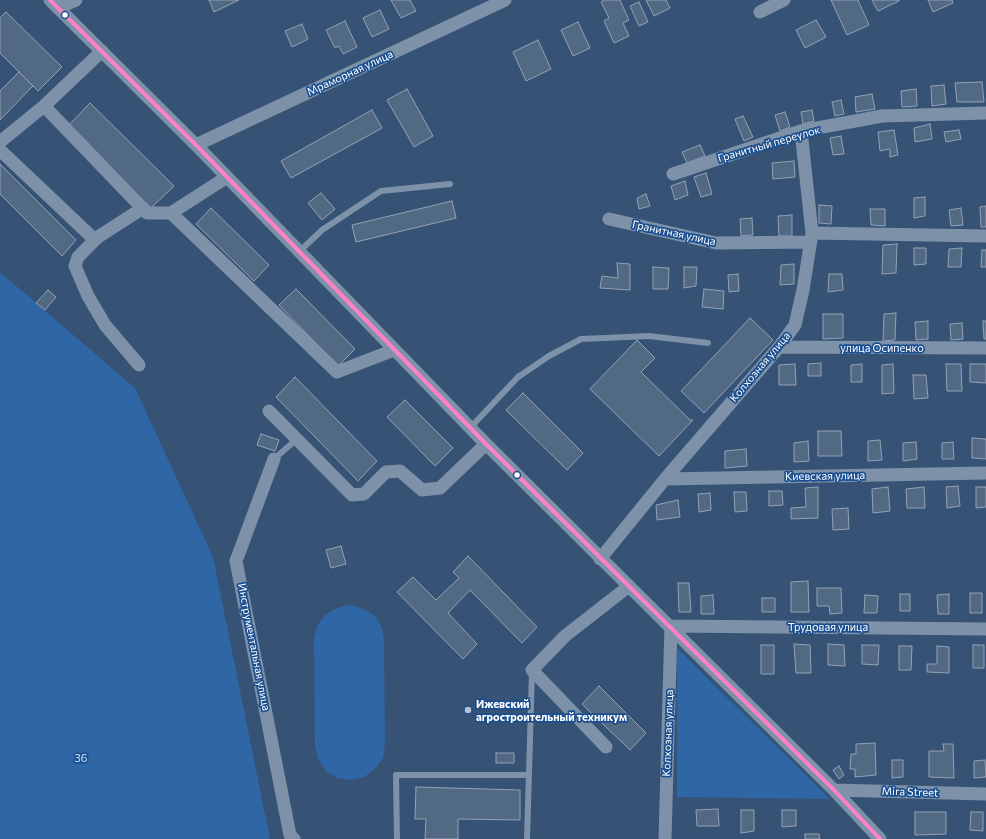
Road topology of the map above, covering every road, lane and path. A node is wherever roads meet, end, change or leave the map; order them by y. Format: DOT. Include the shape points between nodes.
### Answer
graph roads {
  1 [pos="76,0"];
  2 [pos="505,0"];
  3 [pos="784,0"];
  4 [pos="54,4"];
  5 [pos="760,12"];
  6 [pos="102,51"];
  7 [pos="44,106"];
  8 [pos="986,113"];
  9 [pos="801,132"];
  10 [pos="0,142"];
  11 [pos="196,145"];
  12 [pos="0,150"];
  13 [pos="673,174"];
  14 [pos="227,177"];
  15 [pos="450,184"];
  16 [pos="143,208"];
  17 [pos="171,213"];
  18 [pos="609,219"];
  19 [pos="986,236"];
  20 [pos="811,237"];
  21 [pos="95,240"];
  22 [pos="300,251"];
  23 [pos="708,343"];
  24 [pos="779,347"];
  25 [pos="986,348"];
  26 [pos="394,350"];
  27 [pos="139,364"];
  28 [pos="269,411"];
  29 [pos="470,428"];
  30 [pos="297,439"];
  31 [pos="486,444"];
  32 [pos="274,459"];
  33 [pos="986,473"];
  34 [pos="665,479"];
  35 [pos="600,559"];
  36 [pos="629,586"];
  37 [pos="671,626"];
  38 [pos="986,628"];
  39 [pos="532,670"];
  40 [pos="606,747"];
  41 [pos="529,775"];
  42 [pos="834,790"];
  43 [pos="986,794"];
  44 [pos="294,839"];
  45 [pos="397,839"];
  46 [pos="527,839"];
  47 [pos="665,839"];
  48 [pos="880,839"];
  1 -- 4 [label="street"];
  2 -- 11 [label="street, Мраморная улица"];
  3 -- 5 [label="street"];
  4 -- 6 [label="street"];
  6 -- 7 [label="street"];
  6 -- 11 [label="street"];
  7 -- 10 [label="street"];
  7 -- 16 [label="street"];
  8 -- 9 [label="street, Гранитный переулок" via="882,116"];
  9 -- 13 [label="street, Гранитный переулок"];
  9 -- 20 [label="street, Колхозная улица"];
  11 -- 14 [label="street"];
  12 -- 21 [label="street"];
  14 -- 17 [label="street"];
  14 -- 22 [label="street"];
  15 -- 22 [label="lane" via="381,191 322,230"];
  16 -- 17 [label="street" via="147,213"];
  16 -- 21 [label="street"];
  17 -- 26 [label="street" via="337,372"];
  18 -- 20 [label="street, Гранитная улица" via="716,243"];
  19 -- 20 [label="street, Гранитная улица"];
  20 -- 24 [label="street, Колхозная улица" via="795,325"];
  21 -- 27 [label="street" via="78,258 75,266 88,296 105,325"];
  22 -- 26 [label="street"];
  23 -- 29 [label="lane" via="649,336 582,339 549,356 518,377"];
  24 -- 25 [label="street, улица Осипенко"];
  24 -- 34 [label="street, Колхозная улица"];
  26 -- 29 [label="street"];
  28 -- 30 [label="street"];
  29 -- 31 [label="street"];
  30 -- 31 [label="street" via="352,495 364,494 386,472 400,471 422,490 440,488"];
  30 -- 32 [label="lane"];
  31 -- 35 [label="street"];
  32 -- 44 [label="street, Инструментальная улица" via="236,561 290,835"];
  33 -- 34 [label="street, Киевская улица"];
  34 -- 35 [label="street, Колхозная улица"];
  35 -- 36 [label="street"];
  36 -- 37 [label="street"];
  36 -- 39 [label="street" via="565,636"];
  37 -- 38 [label="street, Трудовая улица"];
  37 -- 42 [label="street"];
  37 -- 47 [label="street, Колхозная улица"];
  39 -- 40 [label="street"];
  39 -- 41 [label="lane"];
  41 -- 45 [label="lane" via="396,775"];
  41 -- 46 [label="lane"];
  42 -- 43 [label="street, Mira Street"];
  42 -- 48 [label="street"];
}
